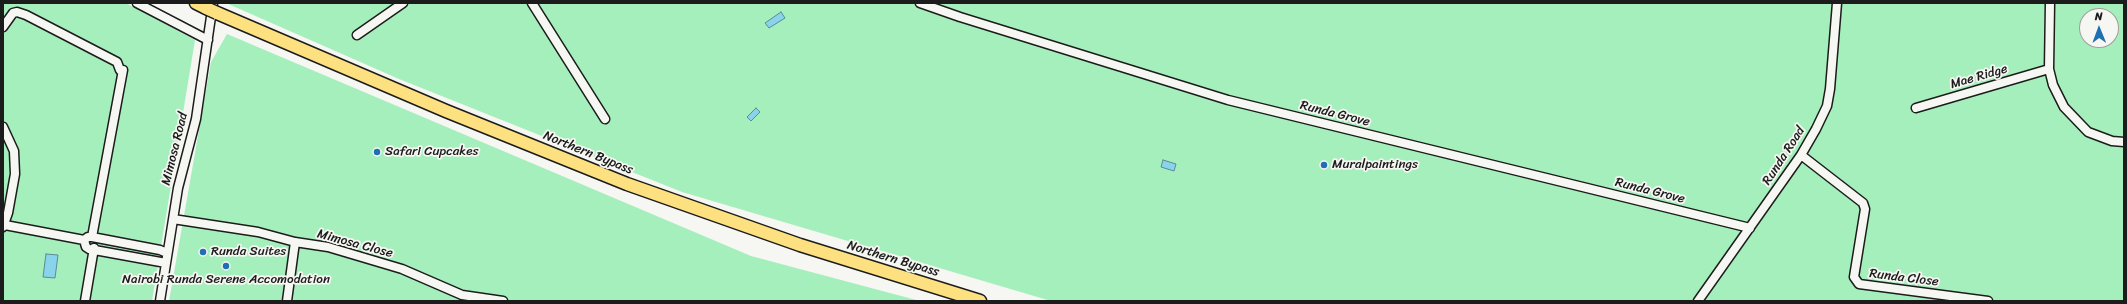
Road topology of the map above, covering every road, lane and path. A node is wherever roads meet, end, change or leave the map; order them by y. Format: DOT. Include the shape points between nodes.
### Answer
graph roads {
  1 [pos="137,3"];
  2 [pos="403,3"];
  3 [pos="532,3"];
  4 [pos="920,3"];
  5 [pos="1837,3"];
  6 [pos="2050,3"];
  7 [pos="208,7"];
  8 [pos="3,27"];
  9 [pos="357,35"];
  10 [pos="208,40"];
  11 [pos="2049,69"];
  12 [pos="1916,108"];
  13 [pos="605,119"];
  14 [pos="3,127"];
  15 [pos="2124,142"];
  16 [pos="1801,155"];
  17 [pos="173,219"];
  18 [pos="4,226"];
  19 [pos="1750,228"];
  20 [pos="92,237"];
  21 [pos="84,240"];
  22 [pos="295,242"];
  23 [pos="94,248"];
  24 [pos="167,253"];
  25 [pos="164,262"];
  26 [pos="161,297"];
  27 [pos="469,299"];
  28 [pos="85,301"];
  29 [pos="287,301"];
  30 [pos="503,301"];
  31 [pos="980,301"];
  32 [pos="1698,301"];
  33 [pos="1988,301"];
  1 -- 10 [label="street"];
  2 -- 9 [label="street"];
  3 -- 13 [label="street"];
  4 -- 19 [label="street, Runda Grove" via="1228,100"];
  5 -- 16 [label="street, Runda Road" via="1827,106"];
  6 -- 11 [label="street"];
  7 -- 10 [label="street, Mimosa Road"];
  7 -- 31 [label="main road, Northern Bypass" via="439,108 627,184 800,245"];
  8 -- 20 [label="street" via="13,13 26,15 117,62 120,70 123,70"];
  10 -- 17 [label="street, Mimosa Road" via="196,119 178,188"];
  11 -- 12 [label="street, Mae Ridge"];
  11 -- 15 [label="street" via="2061,101 2073,118 2088,132 2112,141"];
  14 -- 18 [label="street" via="14,151 15,174"];
  16 -- 19 [label="street, Runda Road"];
  16 -- 33 [label="street, Runda Close" via="1862,203 1865,209 1854,277 1859,284"];
  17 -- 22 [label="street, Mimosa Close" via="258,232"];
  17 -- 24 [label="street, Mimosa Road"];
  18 -- 21 [label="street"];
  19 -- 32 [label="street, Runda Road"];
  20 -- 21 [label="street"];
  20 -- 24 [label="street"];
  21 -- 23 [label="street" via="86,247"];
  22 -- 27 [label="street, Mimosa Close" via="328,247 402,269"];
  22 -- 29 [label="street"];
  23 -- 25 [label="street"];
  23 -- 28 [label="street"];
  24 -- 25 [label="street, Mimosa Road"];
  25 -- 26 [label="street, Mimosa Road"];
  27 -- 30 [label="street, Mimosa Close"];
}
